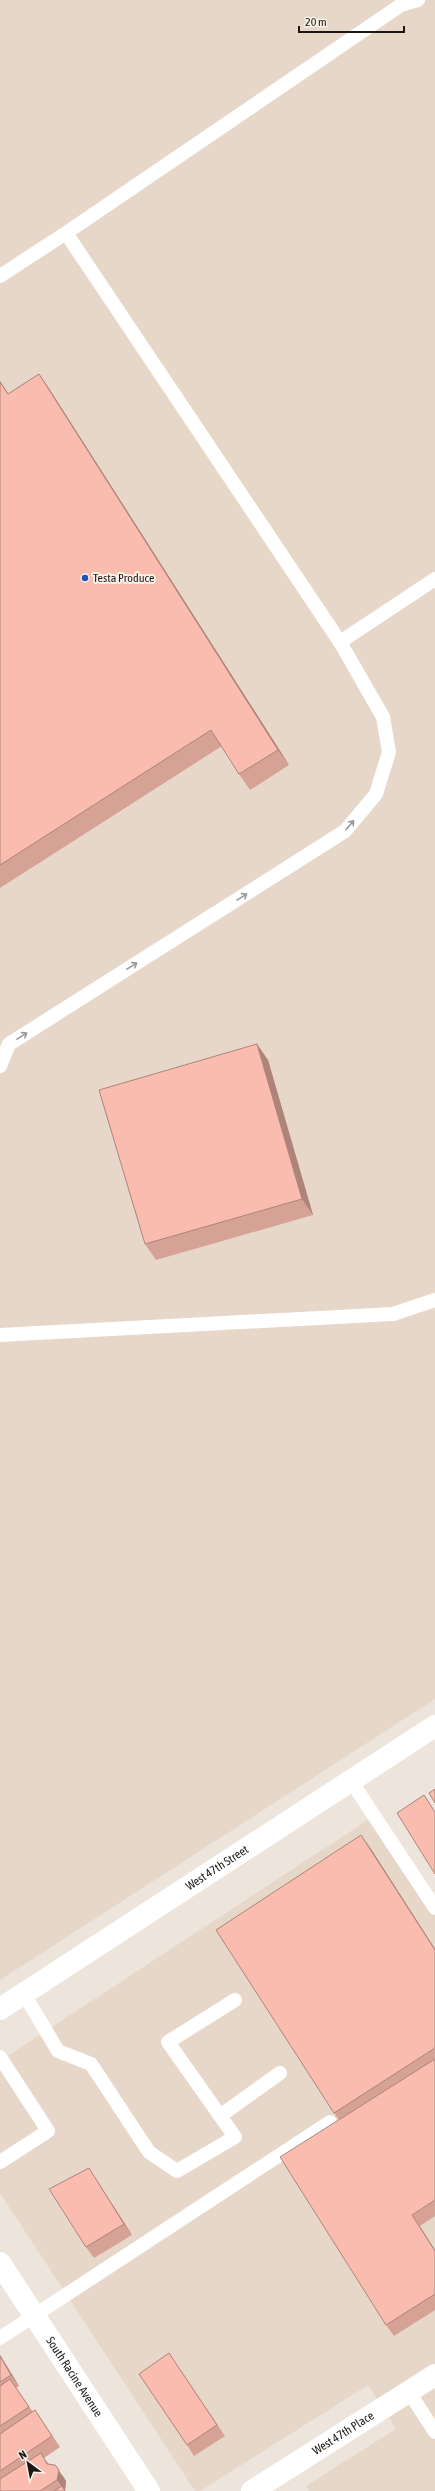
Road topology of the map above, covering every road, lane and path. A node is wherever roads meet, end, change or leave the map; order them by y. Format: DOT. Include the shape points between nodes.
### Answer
graph roads {
  1 [pos="418,0"];
  2 [pos="66,233"];
  3 [pos="0,276"];
  4 [pos="435,578"];
  5 [pos="340,642"];
  6 [pos="0,1066"];
  7 [pos="435,1300"];
  8 [pos="0,1335"];
  9 [pos="435,1726"];
  10 [pos="351,1781"];
  11 [pos="435,1908"];
  12 [pos="24,1994"];
  13 [pos="235,2000"];
  14 [pos="0,2009"];
  15 [pos="0,2057"];
  16 [pos="280,2073"];
  17 [pos="220,2116"];
  18 [pos="330,2122"];
  19 [pos="0,2162"];
  20 [pos="0,2263"];
  21 [pos="35,2316"];
  22 [pos="0,2338"];
  23 [pos="435,2375"];
  24 [pos="408,2392"];
  25 [pos="435,2432"];
  26 [pos="149,2491"];
  27 [pos="252,2491"];
  1 -- 2 [label="lane" via="401,5"];
  2 -- 3 [label="lane"];
  2 -- 5 [label="lane"];
  4 -- 5 [label="lane"];
  6 -- 5 [label="lane, one-way" via="9,1044 345,831 376,794 389,752 383,717"];
  7 -- 8 [label="lane" via="393,1314"];
  9 -- 10 [label="main road, West 47th Street"];
  10 -- 11 [label="lane"];
  10 -- 12 [label="main road, West 47th Street"];
  12 -- 14 [label="main road, West 47th Street"];
  12 -- 17 [label="lane" via="58,2051 91,2064 149,2152 177,2171 235,2137"];
  13 -- 17 [label="lane" via="168,2042"];
  15 -- 19 [label="lane" via="48,2131"];
  16 -- 17 [label="lane"];
  18 -- 21 [label="lane"];
  20 -- 21 [label="main road, South Racine Avenue"];
  21 -- 22 [label="lane"];
  21 -- 26 [label="main road, South Racine Avenue"];
  23 -- 24 [label="main road, West 47th Place"];
  24 -- 25 [label="lane"];
  24 -- 27 [label="main road, West 47th Place"];
}
